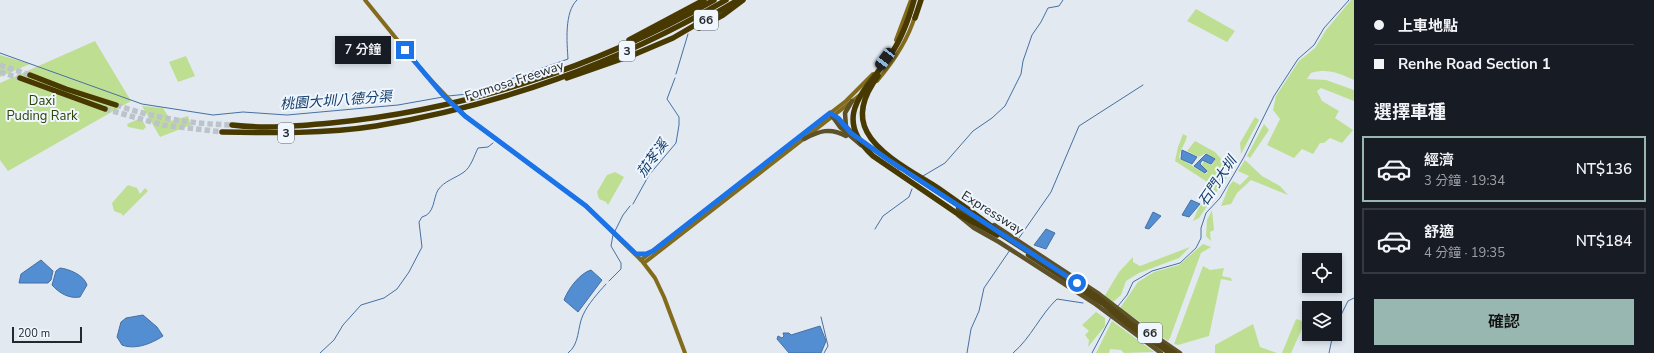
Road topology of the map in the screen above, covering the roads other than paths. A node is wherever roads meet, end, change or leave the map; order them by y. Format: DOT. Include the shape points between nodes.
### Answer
graph roads {
  1 [pos="365,0"];
  2 [pos="704,0"];
  3 [pos="714,0"];
  4 [pos="726,0"];
  5 [pos="738,0"];
  6 [pos="743,0"];
  7 [pos="911,0"];
  8 [pos="918,0"];
  9 [pos="915,18"];
  10 [pos="673,38"];
  11 [pos="590,60"];
  12 [pos="30,75"];
  13 [pos="20,78"];
  14 [pos="522,91"];
  15 [pos="852,101"];
  16 [pos="116,105"];
  17 [pos="105,109"];
  18 [pos="832,114"];
  19 [pos="232,125"];
  20 [pos="244,129"];
  21 [pos="222,132"];
  22 [pos="851,133"];
  23 [pos="804,139"];
  24 [pos="855,140"];
  25 [pos="863,142"];
  26 [pos="871,151"];
  27 [pos="889,165"];
  28 [pos="894,174"];
  29 [pos="922,183"];
  30 [pos="998,234"];
  31 [pos="653,251"];
  32 [pos="634,253"];
  33 [pos="653,256"];
  34 [pos="643,262"];
  35 [pos="649,269"];
  36 [pos="685,353"];
  37 [pos="1161,353"];
  38 [pos="1169,353"];
  39 [pos="1175,353"];
  40 [pos="1180,353"];
  1 -- 32 [label="main road" via="443,95 465,116 586,206"];
  2 -- 11 [label="highway"];
  3 -- 11 [label="highway, Formosa Freeway / 3" via="642,38"];
  4 -- 14 [label="highway, Formosa Freeway / 3" via="617,56"];
  5 -- 10 [label="highway, 66"];
  6 -- 10 [label="highway" via="711,22"];
  7 -- 18 [label="main road" via="896,40 885,59 856,92"];
  8 -- 9 [label="highway"];
  8 -- 30 [label="highway, 66" via="899,45 865,97 862,116 866,131 886,153 972,211"];
  8 -- 30 [label="highway, 66" via="897,44 856,102 853,119 855,132 873,156 955,212"];
  9 -- 15 [label="main road" via="885,72"];
  10 -- 14 [label="highway" via="615,62"];
  11 -- 20 [label="highway, Formosa Freeway / 3" via="514,86 446,105 350,121"];
  12 -- 16 [label="highway"];
  13 -- 17 [label="highway"];
  14 -- 20 [label="highway, Formosa Freeway / 3" via="472,106 375,126 305,132"];
  15 -- 18 [label="main road"];
  15 -- 22 [label="main road" via="844,117 846,127"];
  18 -- 22 [label="main road, Expressway"];
  18 -- 23 [label="main road"];
  18 -- 24 [label="main road" via="840,127"];
  18 -- 31 [label="main road"];
  19 -- 20 [label="highway, Formosa Freeway / 3"];
  20 -- 21 [label="highway, Formosa Freeway / 3"];
  22 -- 25 [label="main road, Expressway / 66"];
  23 -- 24 [label="main road" via="829,130 840,132"];
  23 -- 33 [label="main road"];
  24 -- 26 [label="main road, Expressway / 66"];
  25 -- 29 [label="highway"];
  25 -- 40 [label="main road, Expressway / 66" via="1099,294"];
  26 -- 27 [label="main road, Expressway / 66"];
  26 -- 29 [label="highway"];
  27 -- 28 [label="main road"];
  27 -- 37 [label="main road, Expressway / 66" via="946,205 969,225 1094,303"];
  29 -- 30 [label="highway"];
  30 -- 38 [label="highway, 66"];
  30 -- 39 [label="highway, 66" via="1098,297"];
  31 -- 32 [label="main road" via="642,255"];
  31 -- 34 [label="main road"];
  32 -- 34 [label="main road"];
  33 -- 34 [label="main road"];
  33 -- 35 [label="main road"];
  34 -- 35 [label="main road"];
  35 -- 36 [label="main road" via="664,297"];
}
